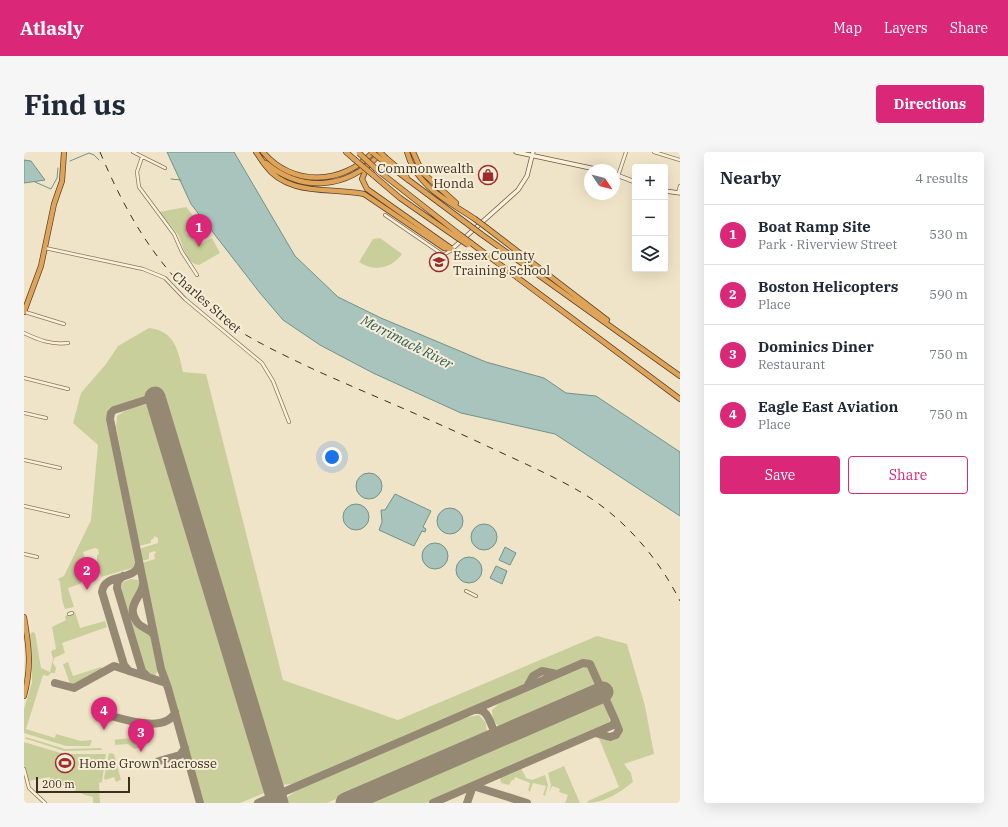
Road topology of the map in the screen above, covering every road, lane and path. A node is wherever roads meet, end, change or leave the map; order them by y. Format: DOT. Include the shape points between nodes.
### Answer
graph roads {
  1 [pos="64,152"];
  2 [pos="133,152"];
  3 [pos="256,152"];
  4 [pos="263,152"];
  5 [pos="346,152"];
  6 [pos="373,152"];
  7 [pos="380,152"];
  8 [pos="407,152"];
  9 [pos="413,152"];
  10 [pos="516,152"];
  11 [pos="626,152"];
  12 [pos="654,152"];
  13 [pos="358,153"];
  14 [pos="533,154"];
  15 [pos="142,157"];
  16 [pos="261,159"];
  17 [pos="385,160"];
  18 [pos="680,160"];
  19 [pos="368,165"];
  20 [pos="584,166"];
  21 [pos="620,166"];
  22 [pos="165,168"];
  23 [pos="620,176"];
  24 [pos="632,181"];
  25 [pos="680,186"];
  26 [pos="668,191"];
  27 [pos="679,193"];
  28 [pos="385,215"];
  29 [pos="475,219"];
  30 [pos="458,235"];
  31 [pos="45,248"];
  32 [pos="452,249"];
  33 [pos="197,275"];
  34 [pos="24,298"];
  35 [pos="29,301"];
  36 [pos="24,312"];
  37 [pos="64,324"];
  38 [pos="24,333"];
  39 [pos="630,339"];
  40 [pos="68,343"];
  41 [pos="680,376"];
  42 [pos="24,378"];
  43 [pos="68,389"];
  44 [pos="680,399"];
  45 [pos="24,413"];
  46 [pos="46,418"];
  47 [pos="289,422"];
  48 [pos="24,460"];
  49 [pos="60,468"];
  50 [pos="24,506"];
  51 [pos="68,516"];
  52 [pos="24,554"];
  53 [pos="37,557"];
  54 [pos="466,591"];
  55 [pos="476,596"];
  56 [pos="72,613"];
  57 [pos="69,614"];
  58 [pos="24,617"];
  59 [pos="26,646"];
  60 [pos="24,696"];
  61 [pos="24,769"];
  62 [pos="45,803"];
  1 -- 31 [label="highway" via="62,181"];
  2 -- 15 [label="street"];
  3 -- 16 [label="highway"];
  4 -- 6 [label="highway" via="287,172 318,178 342,174"];
  5 -- 30 [label="highway, bridge" via="400,198"];
  6 -- 17 [label="highway, bridge"];
  7 -- 17 [label="highway, bridge"];
  7 -- 19 [label="highway"];
  8 -- 29 [label="highway" via="413,169 430,189"];
  9 -- 29 [label="highway" via="429,181"];
  10 -- 14 [label="main road"];
  11 -- 21 [label="street"];
  12 -- 18 [label="street"];
  13 -- 30 [label="highway, bridge"];
  14 -- 20 [label="main road"];
  14 -- 32 [label="main road" via="527,176 518,190"];
  15 -- 22 [label="street"];
  15 -- 33 [label="street" via="137,172 139,187 174,234"];
  16 -- 19 [label="highway" via="285,176 310,183 341,179"];
  16 -- 32 [label="highway" via="270,171 291,185 304,189 364,194 444,248"];
  17 -- 39 [label="highway, bridge" via="410,183"];
  19 -- 32 [label="highway" via="362,179 367,189"];
  23 -- 24 [label="main road"];
  25 -- 27 [label="street"];
  26 -- 27 [label="main road"];
  28 -- 32 [label="street" via="442,254"];
  29 -- 39 [label="highway, bridge"];
  30 -- 44 [label="highway, bridge"];
  31 -- 35 [label="highway"];
  31 -- 47 [label="street, Charles Street" via="143,268 165,278 190,303 262,363 269,372"];
  34 -- 35 [label="street"];
  35 -- 36 [label="highway"];
  36 -- 37 [label="street"];
  38 -- 40 [label="street" via="44,342"];
  39 -- 41 [label="highway"];
  42 -- 43 [label="street"];
  45 -- 46 [label="street"];
  48 -- 49 [label="street"];
  50 -- 51 [label="street"];
  52 -- 53 [label="street"];
  54 -- 55 [label="street"];
  56 -- 57 [label="street"];
  58 -- 59 [label="highway"];
  59 -- 60 [label="highway" via="29,674"];
  61 -- 62 [label="street" via="28,788"];
}
